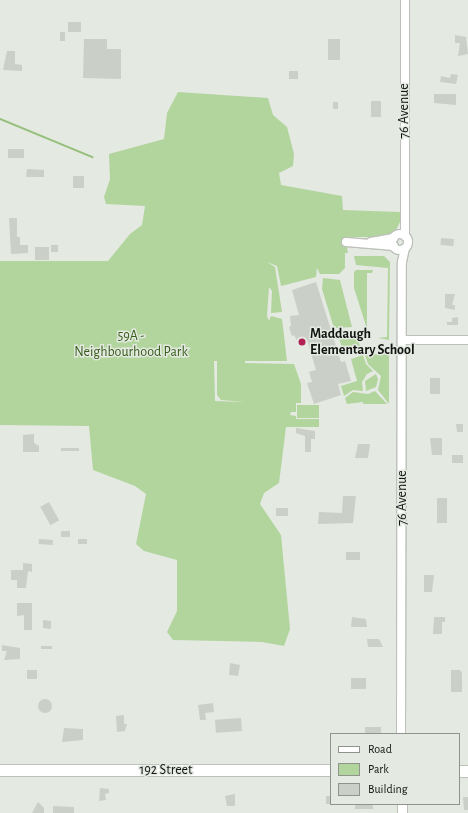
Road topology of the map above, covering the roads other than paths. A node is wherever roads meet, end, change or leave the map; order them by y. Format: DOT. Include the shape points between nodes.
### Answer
graph roads {
  1 [pos="405,0"];
  2 [pos="346,242"];
  3 [pos="399,242"];
  4 [pos="402,340"];
  5 [pos="468,340"];
  6 [pos="401,733"];
  7 [pos="0,770"];
  8 [pos="330,770"];
  1 -- 3 [label="street, 76 Avenue" via="404,222"];
  2 -- 3 [label="street"];
  3 -- 4 [label="street, 76 Avenue" via="402,262"];
  4 -- 5 [label="street"];
  4 -- 6 [label="street, 76 Avenue"];
  7 -- 8 [label="main road, 192 Street"];
}
